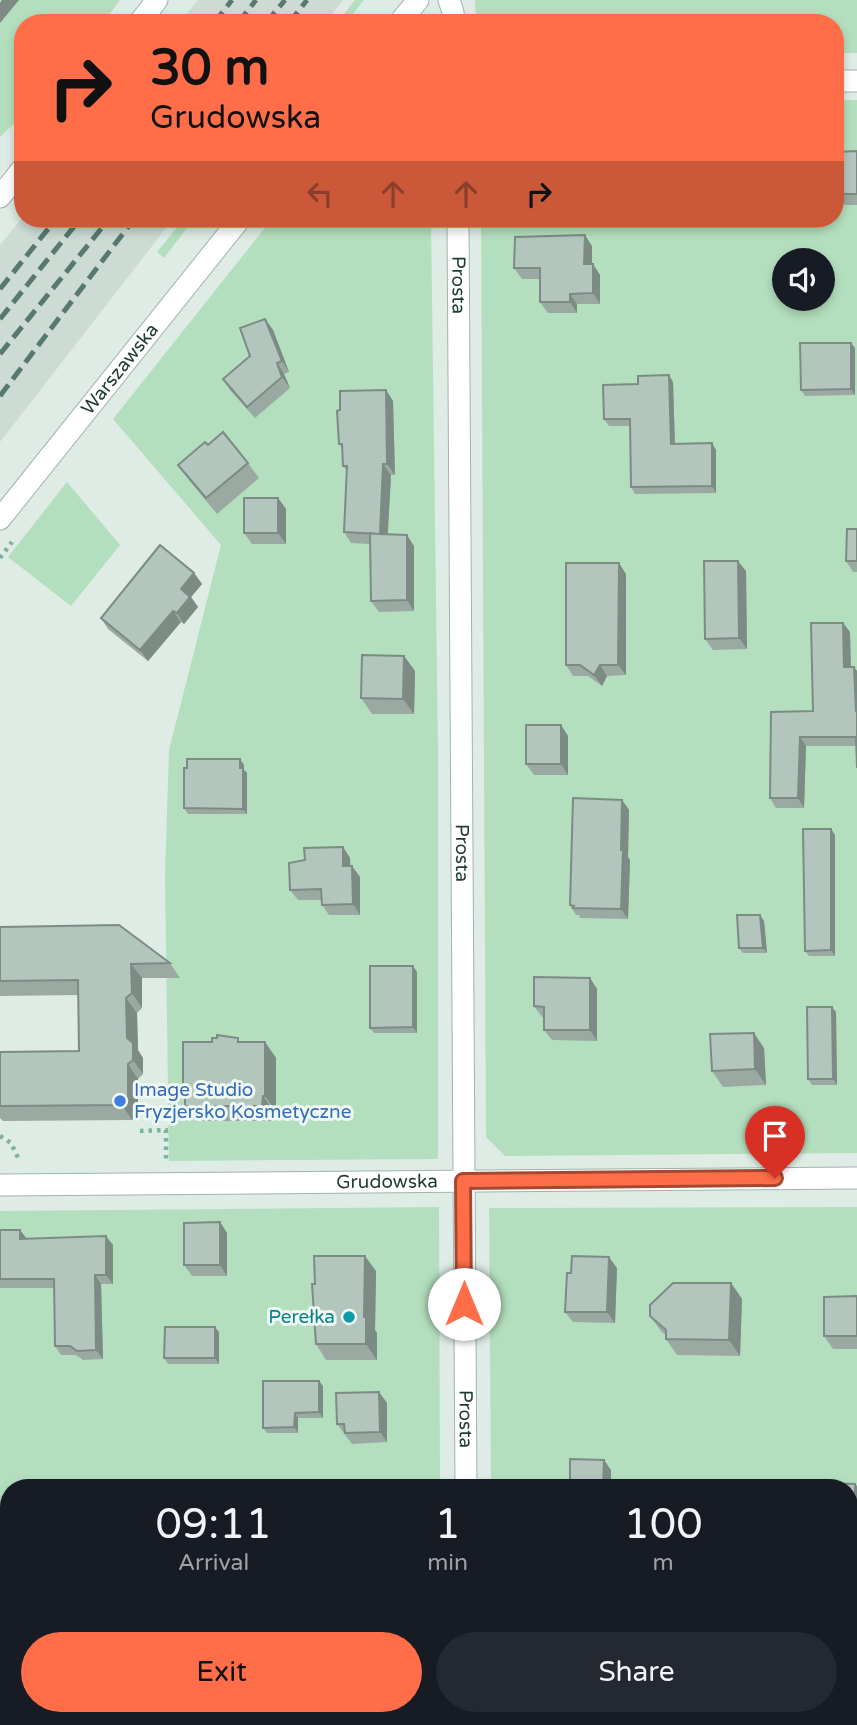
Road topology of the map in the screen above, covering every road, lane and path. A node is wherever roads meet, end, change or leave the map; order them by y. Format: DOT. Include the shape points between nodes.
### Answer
graph roads {
  1 [pos="157,0"];
  2 [pos="418,0"];
  3 [pos="146,14"];
  4 [pos="406,14"];
  5 [pos="14,179"];
  6 [pos="0,197"];
  7 [pos="233,228"];
  8 [pos="458,228"];
  9 [pos="0,519"];
  10 [pos="140,1131"];
  11 [pos="0,1136"];
  12 [pos="28,1169"];
  13 [pos="166,1169"];
  14 [pos="857,1178"];
  15 [pos="463,1181"];
  16 [pos="0,1185"];
  17 [pos="466,1479"];
  1 -- 3 [label="street"];
  2 -- 4 [label="street"];
  5 -- 6 [label="street"];
  7 -- 9 [label="street, Warszawska"];
  8 -- 15 [label="street, Prosta"];
  10 -- 13 [label="path" via="166,1130"];
  11 -- 12 [label="path" via="11,1143"];
  14 -- 15 [label="street, Grudowska"];
  15 -- 16 [label="street, Grudowska"];
  15 -- 17 [label="street, Prosta"];
}
